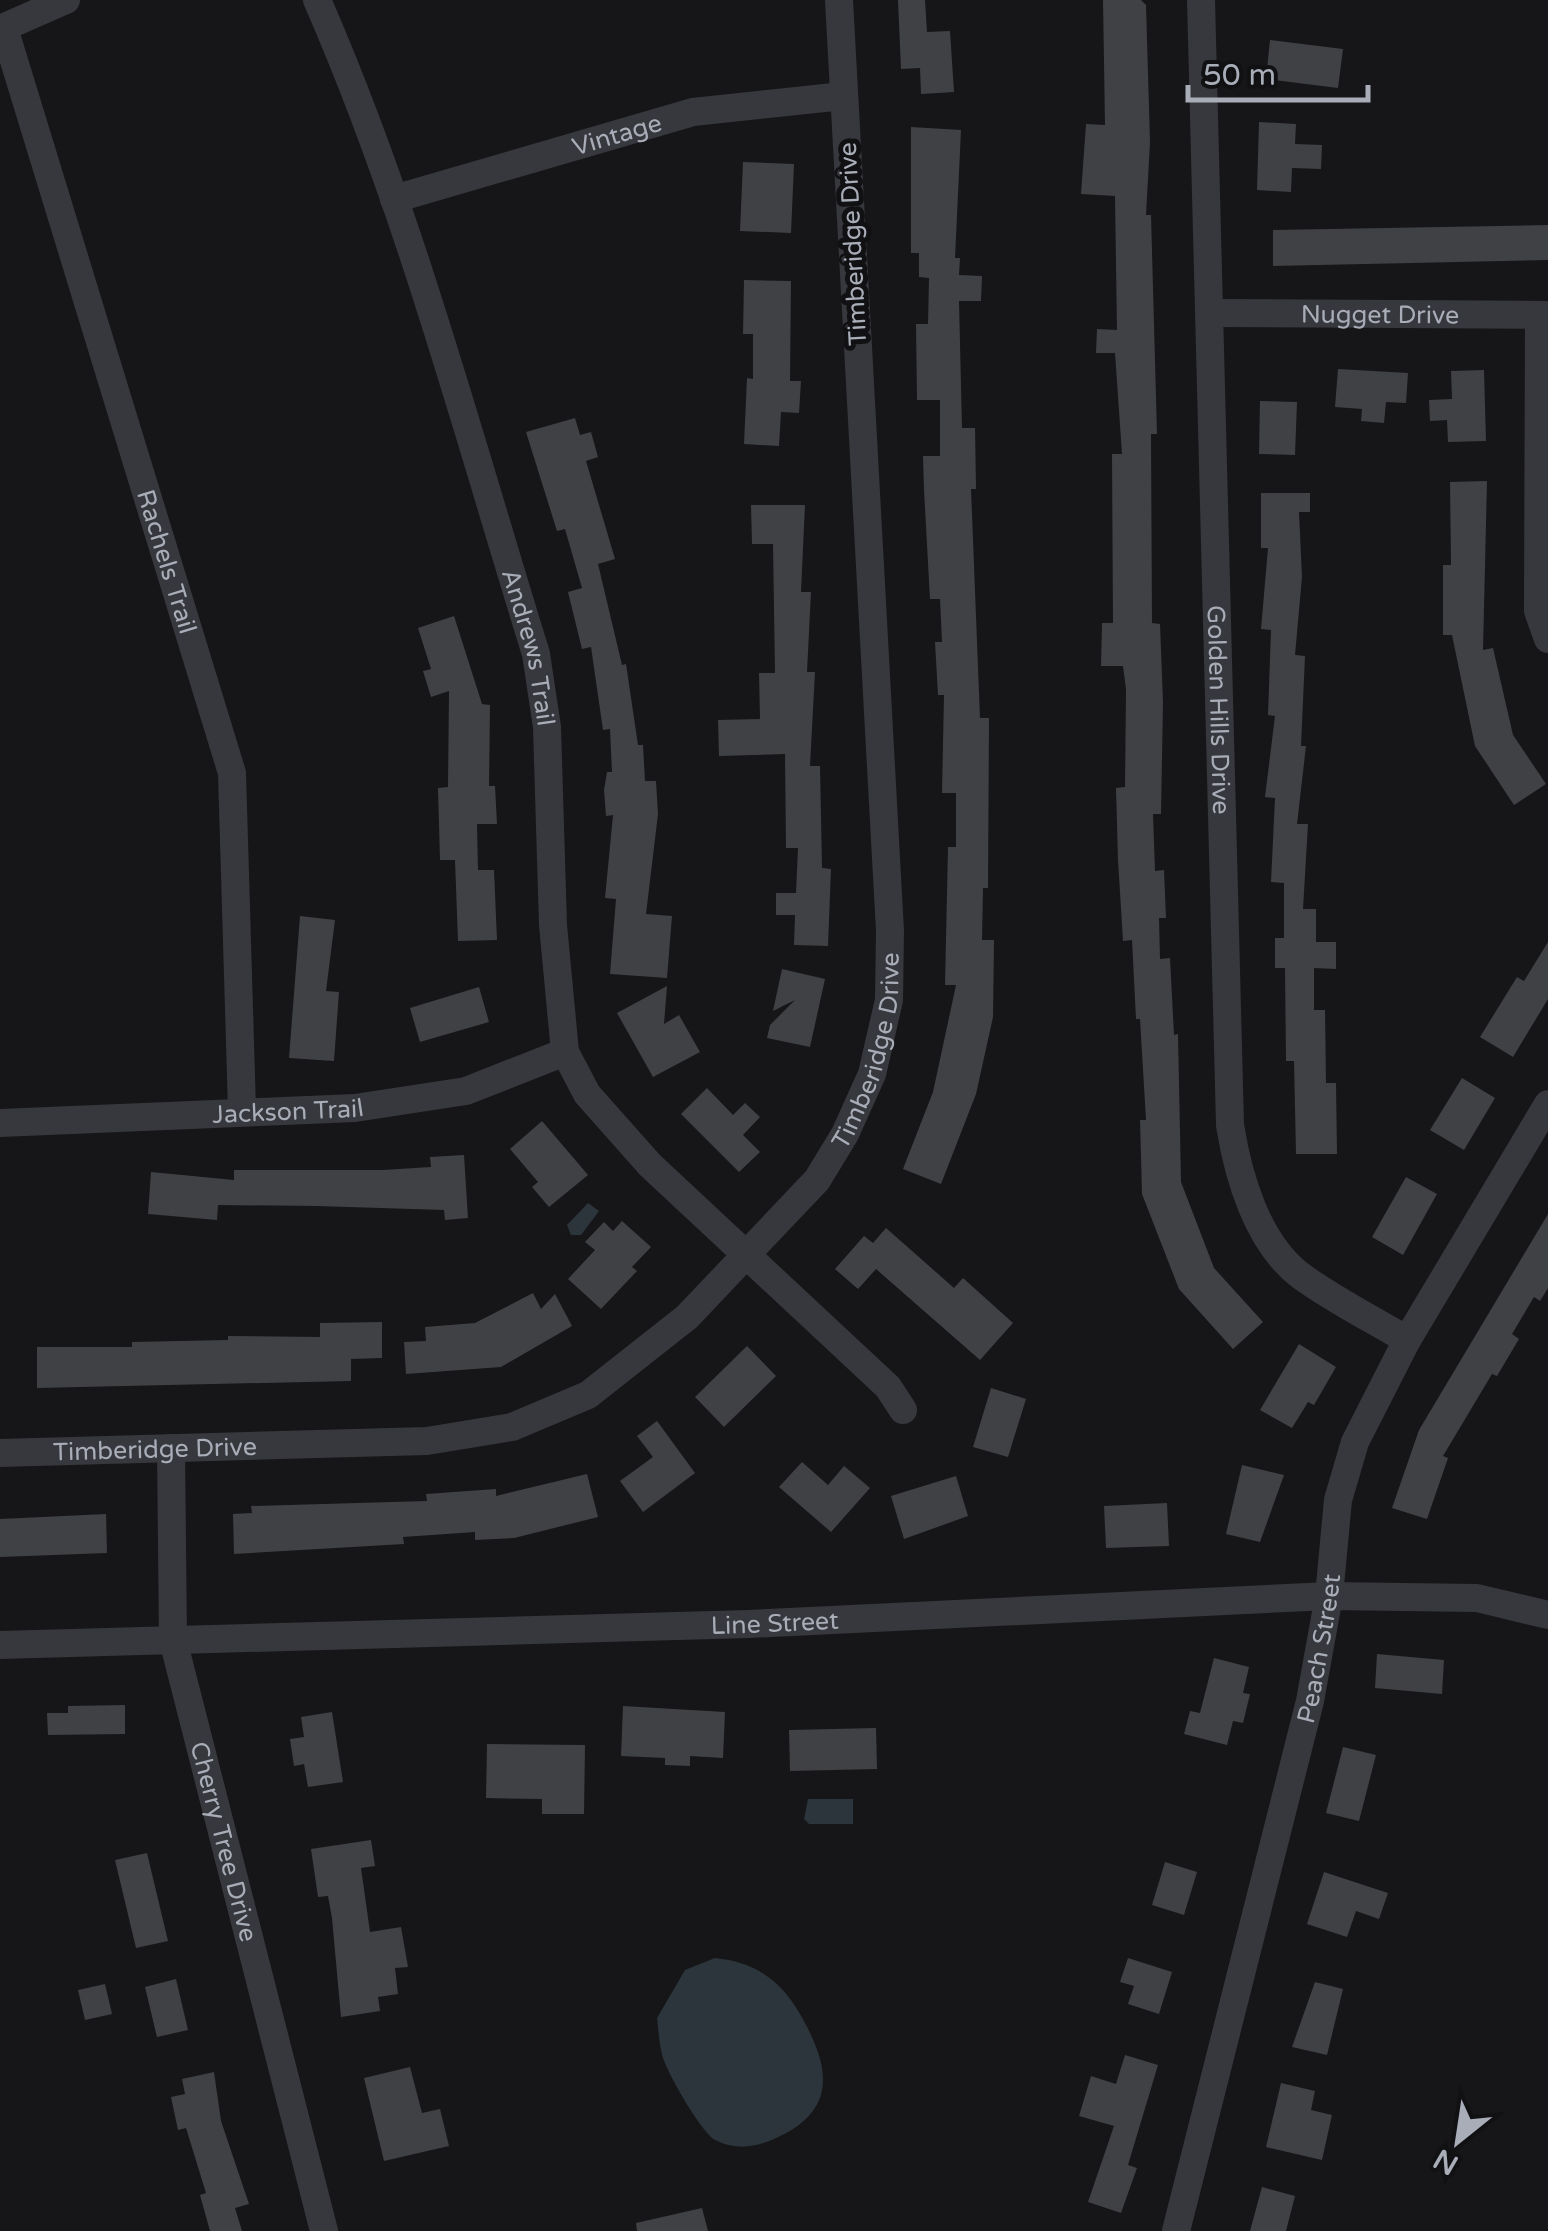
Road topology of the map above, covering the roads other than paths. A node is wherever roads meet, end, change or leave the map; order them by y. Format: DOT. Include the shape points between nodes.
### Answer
graph roads {
  1 [pos="66,0"];
  2 [pos="317,0"];
  3 [pos="839,0"];
  4 [pos="1201,0"];
  5 [pos="2,29"];
  6 [pos="844,96"];
  7 [pos="394,199"];
  8 [pos="1210,313"];
  9 [pos="1543,315"];
  10 [pos="1548,639"];
  11 [pos="566,1052"];
  12 [pos="1548,1104"];
  13 [pos="242,1110"];
  14 [pos="0,1123"];
  15 [pos="746,1257"];
  16 [pos="1407,1340"];
  17 [pos="902,1410"];
  18 [pos="171,1448"];
  19 [pos="0,1454"];
  20 [pos="1329,1596"];
  21 [pos="1548,1615"];
  22 [pos="173,1640"];
  23 [pos="0,1645"];
  24 [pos="324,2231"];
  25 [pos="1176,2231"];
  1 -- 5 [label="street"];
  2 -- 7 [label="street, Andrews Trail"];
  3 -- 6 [label="street, Timberidge Drive"];
  4 -- 8 [label="street, Golden Hills Drive"];
  5 -- 13 [label="street, Rachels Trail" via="232,773"];
  6 -- 7 [label="street, Vintage" via="693,112"];
  6 -- 15 [label="street, Timberidge Drive" via="886,836 889,1000 872,1074 845,1134 817,1180"];
  7 -- 11 [label="street, Andrews Trail" via="536,654 547,727 553,926"];
  8 -- 9 [label="street, Nugget Drive"];
  8 -- 16 [label="street, Golden Hills Drive" via="1234,1154 1244,1190 1298,1274"];
  9 -- 10 [label="street" via="1538,611"];
  11 -- 13 [label="street, Jackson Trail" via="466,1091 355,1108"];
  11 -- 15 [label="street, Andrews Trail" via="587,1094"];
  12 -- 16 [label="street, Peach Street"];
  13 -- 14 [label="street, Jackson Trail"];
  15 -- 17 [label="street, Andrews Trail" via="888,1387"];
  15 -- 18 [label="street, Timberidge Drive" via="624,1370 588,1395 512,1427 427,1440"];
  16 -- 20 [label="street, Peach Street" via="1355,1442 1338,1500"];
  18 -- 19 [label="street, Timberidge Drive"];
  18 -- 22 [label="street, Cherry Tree Drive"];
  20 -- 21 [label="street, Line Street" via="1477,1598"];
  20 -- 22 [label="street, Line Street" via="692,1626"];
  20 -- 25 [label="street, Peach Street" via="1310,1700"];
  22 -- 23 [label="street, Line Street"];
  22 -- 24 [label="street, Cherry Tree Drive"];
}
